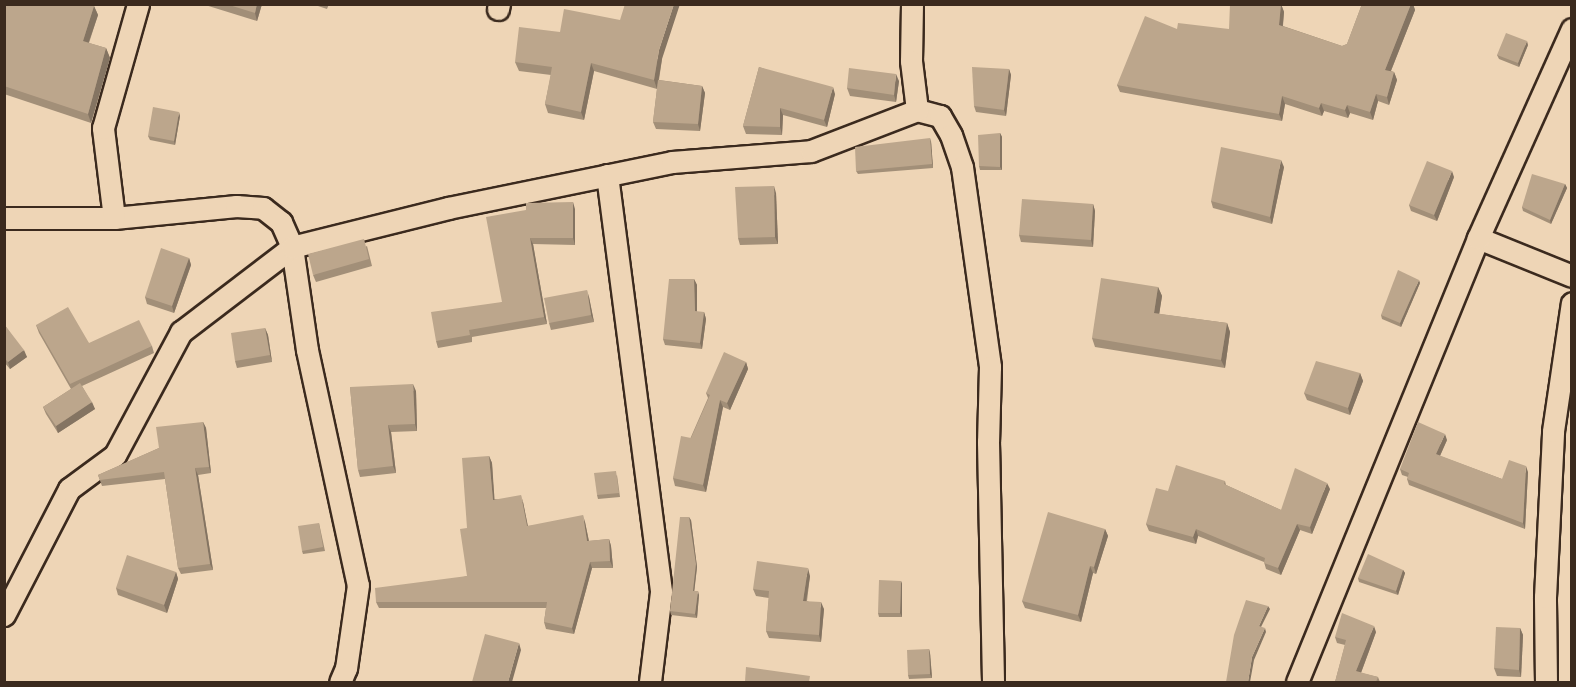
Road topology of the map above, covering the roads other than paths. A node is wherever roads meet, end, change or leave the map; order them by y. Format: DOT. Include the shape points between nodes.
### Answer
graph roads {
  1 [pos="138,4"];
  2 [pos="912,4"];
  3 [pos="1572,28"];
  4 [pos="917,110"];
  5 [pos="608,175"];
  6 [pos="4,218"];
  7 [pos="114,218"];
  8 [pos="1478,238"];
  9 [pos="292,247"];
  10 [pos="1572,276"];
  11 [pos="1572,303"];
  12 [pos="4,615"];
  13 [pos="340,682"];
  14 [pos="650,682"];
  15 [pos="993,682"];
  16 [pos="1297,682"];
  17 [pos="1546,682"];
  1 -- 7 [label="street" via="103,128"];
  2 -- 4 [label="street" via="910,61"];
  3 -- 8 [label="street"];
  4 -- 5 [label="street" via="811,151 672,162"];
  4 -- 15 [label="street" via="940,116 962,167 990,367"];
  5 -- 9 [label="street" via="448,208"];
  5 -- 14 [label="street" via="661,592"];
  6 -- 7 [label="street"];
  7 -- 9 [label="street" via="236,206 263,208 281,222"];
  8 -- 10 [label="street"];
  8 -- 16 [label="street"];
  9 -- 12 [label="street" via="181,332 115,455 69,489"];
  9 -- 13 [label="street" via="307,350 358,585 346,668"];
  11 -- 17 [label="street" via="1553,431 1545,597"];
}
